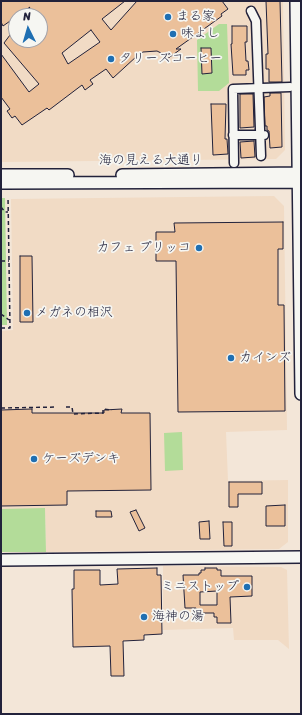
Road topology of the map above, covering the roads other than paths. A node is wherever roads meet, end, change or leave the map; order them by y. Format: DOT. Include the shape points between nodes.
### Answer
graph roads {
  1 [pos="296,1"];
  2 [pos="251,11"];
  3 [pos="290,87"];
  4 [pos="258,88"];
  5 [pos="233,135"];
  6 [pos="262,135"];
  7 [pos="261,156"];
  8 [pos="234,163"];
  9 [pos="1,175"];
  10 [pos="300,178"];
  11 [pos="1,183"];
  12 [pos="301,394"];
  13 [pos="301,557"];
  14 [pos="1,560"];
  1 -- 10 [label="street"];
  2 -- 4 [label="street" via="256,21"];
  3 -- 4 [label="street"];
  4 -- 5 [label="street" via="232,89"];
  4 -- 6 [label="street"];
  5 -- 6 [label="street"];
  5 -- 8 [label="street"];
  6 -- 7 [label="street"];
  9 -- 10 [label="street, 海の見える大通り"];
  10 -- 11 [label="street"];
  10 -- 12 [label="street"];
  13 -- 14 [label="street"];
}
